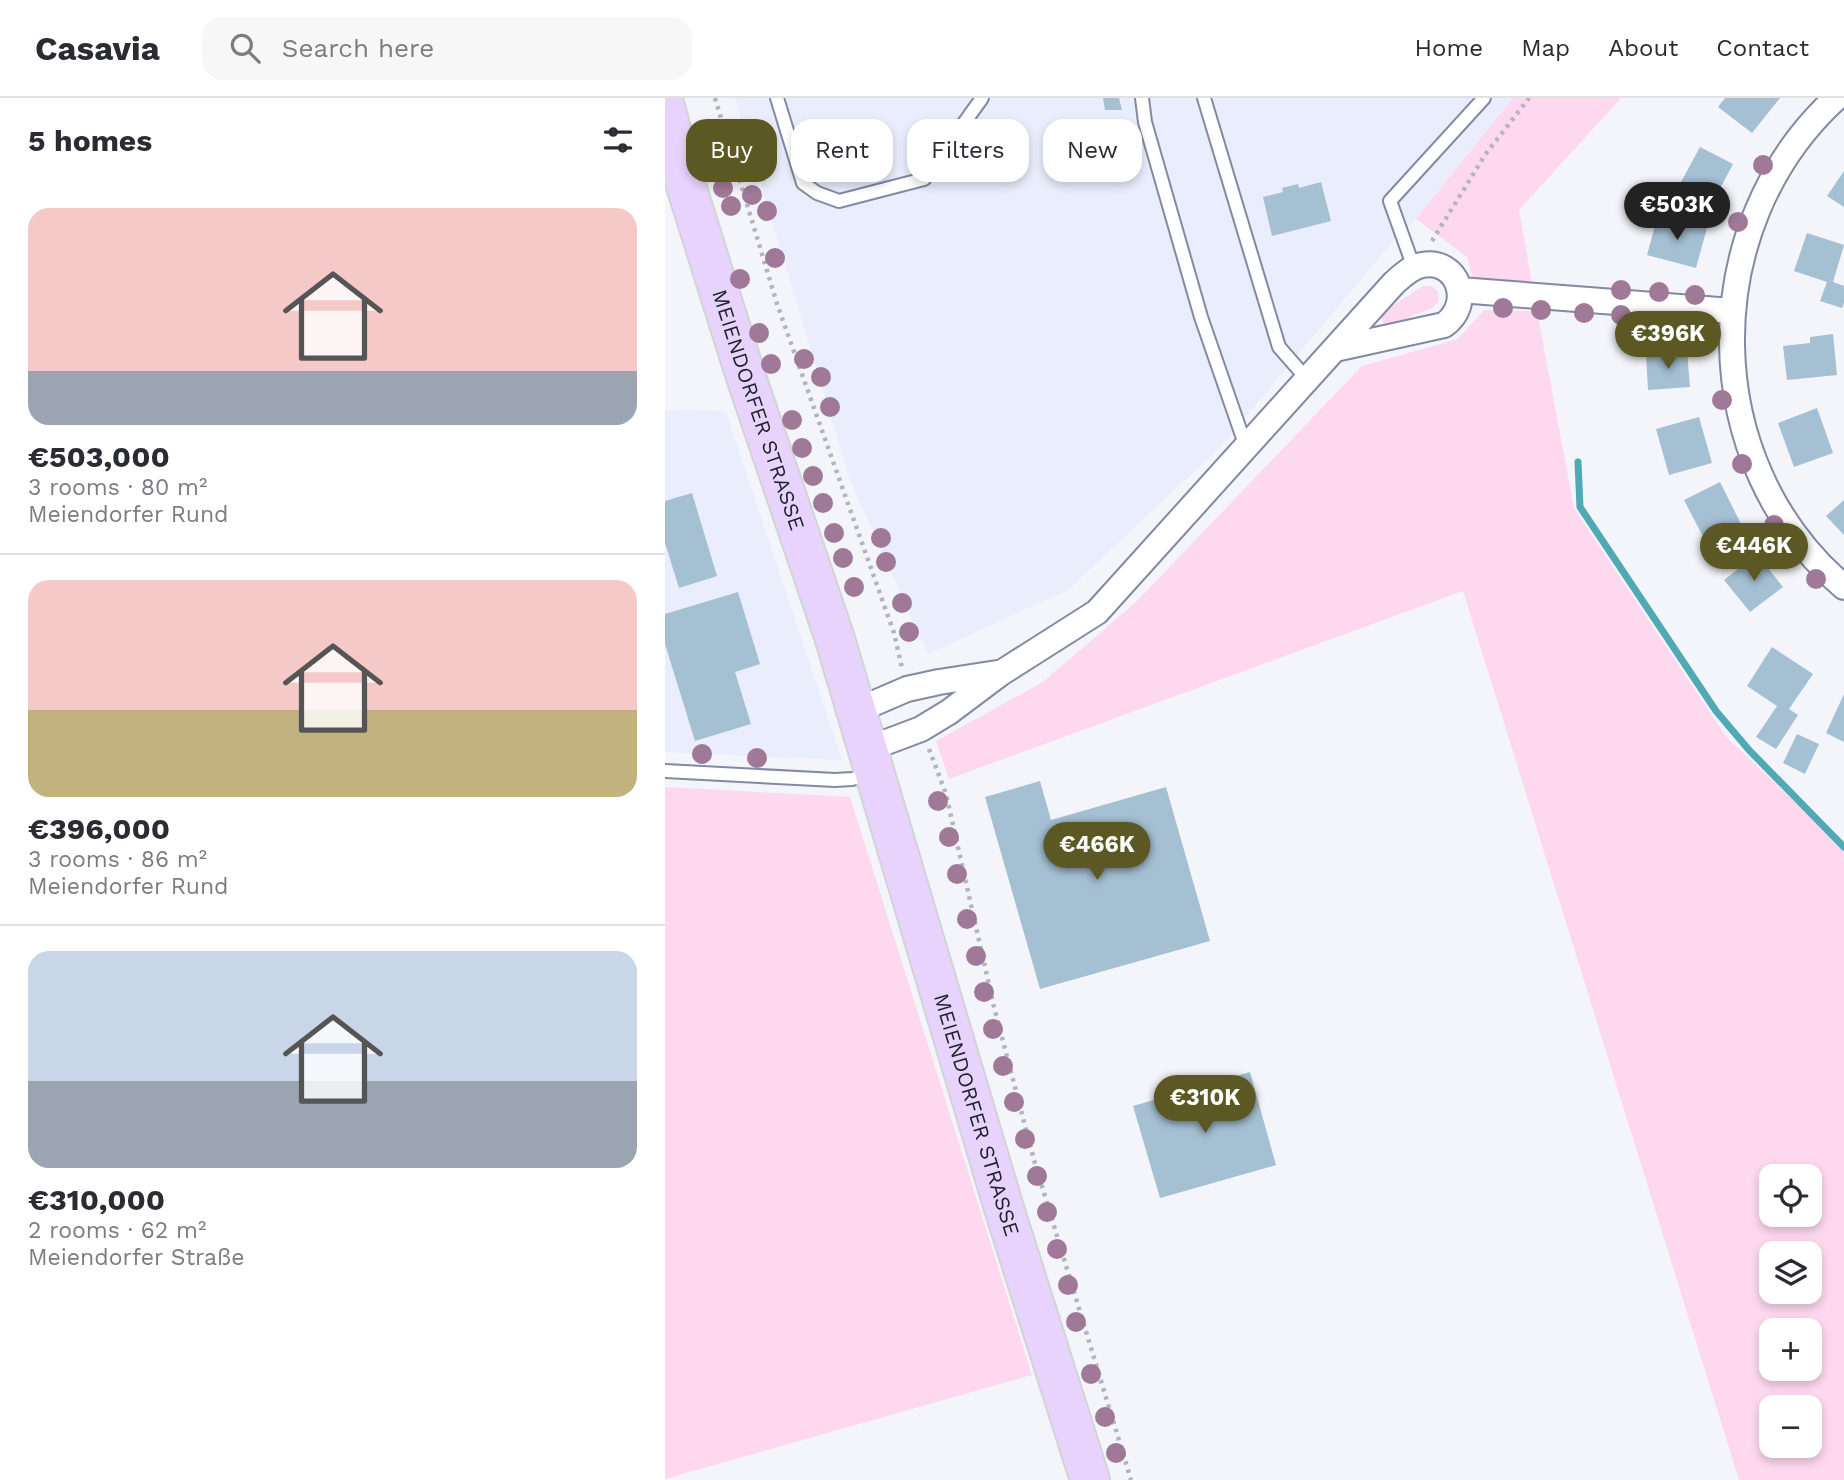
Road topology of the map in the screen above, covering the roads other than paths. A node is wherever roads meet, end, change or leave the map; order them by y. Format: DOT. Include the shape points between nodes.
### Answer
graph roads {
  1 [pos="776,98"];
  2 [pos="982,98"];
  3 [pos="1142,98"];
  4 [pos="1204,98"];
  5 [pos="1484,98"];
  6 [pos="1836,98"];
  7 [pos="665,107"];
  8 [pos="1414,268"];
  9 [pos="1460,290"];
  10 [pos="1732,311"];
  11 [pos="1335,349"];
  12 [pos="1307,379"];
  13 [pos="1246,447"];
  14 [pos="1844,587"];
  15 [pos="1001,673"];
  16 [pos="856,711"];
  17 [pos="872,761"];
  18 [pos="665,771"];
  19 [pos="1090,1480"];
  1 -- 2 [label="lane" via="803,183 839,201 924,179"];
  3 -- 13 [label="lane" via="1201,317"];
  4 -- 12 [label="lane" via="1279,347"];
  5 -- 8 [label="lane" via="1390,201"];
  6 -- 10 [label="street" via="1803,134 1768,188 1744,248"];
  7 -- 16 [label="main road, MEIENDORFER STRASSE" via="741,360"];
  8 -- 9 [label="street" via="1429,264 1445,269"];
  8 -- 11 [label="street" via="1394,283"];
  9 -- 10 [label="street"];
  9 -- 11 [label="street" via="1457,313 1444,326"];
  10 -- 14 [label="street" via="1733,376 1754,460 1796,536"];
  11 -- 12 [label="street"];
  12 -- 13 [label="street"];
  13 -- 15 [label="street" via="1097,612"];
  15 -- 16 [label="street" via="907,690"];
  15 -- 17 [label="street"];
  16 -- 17 [label="main road, MEIENDORFER STRASSE"];
  17 -- 18 [label="lane" via="852,779 835,780"];
  17 -- 19 [label="main road, MEIENDORFER STRASSE"];
}
